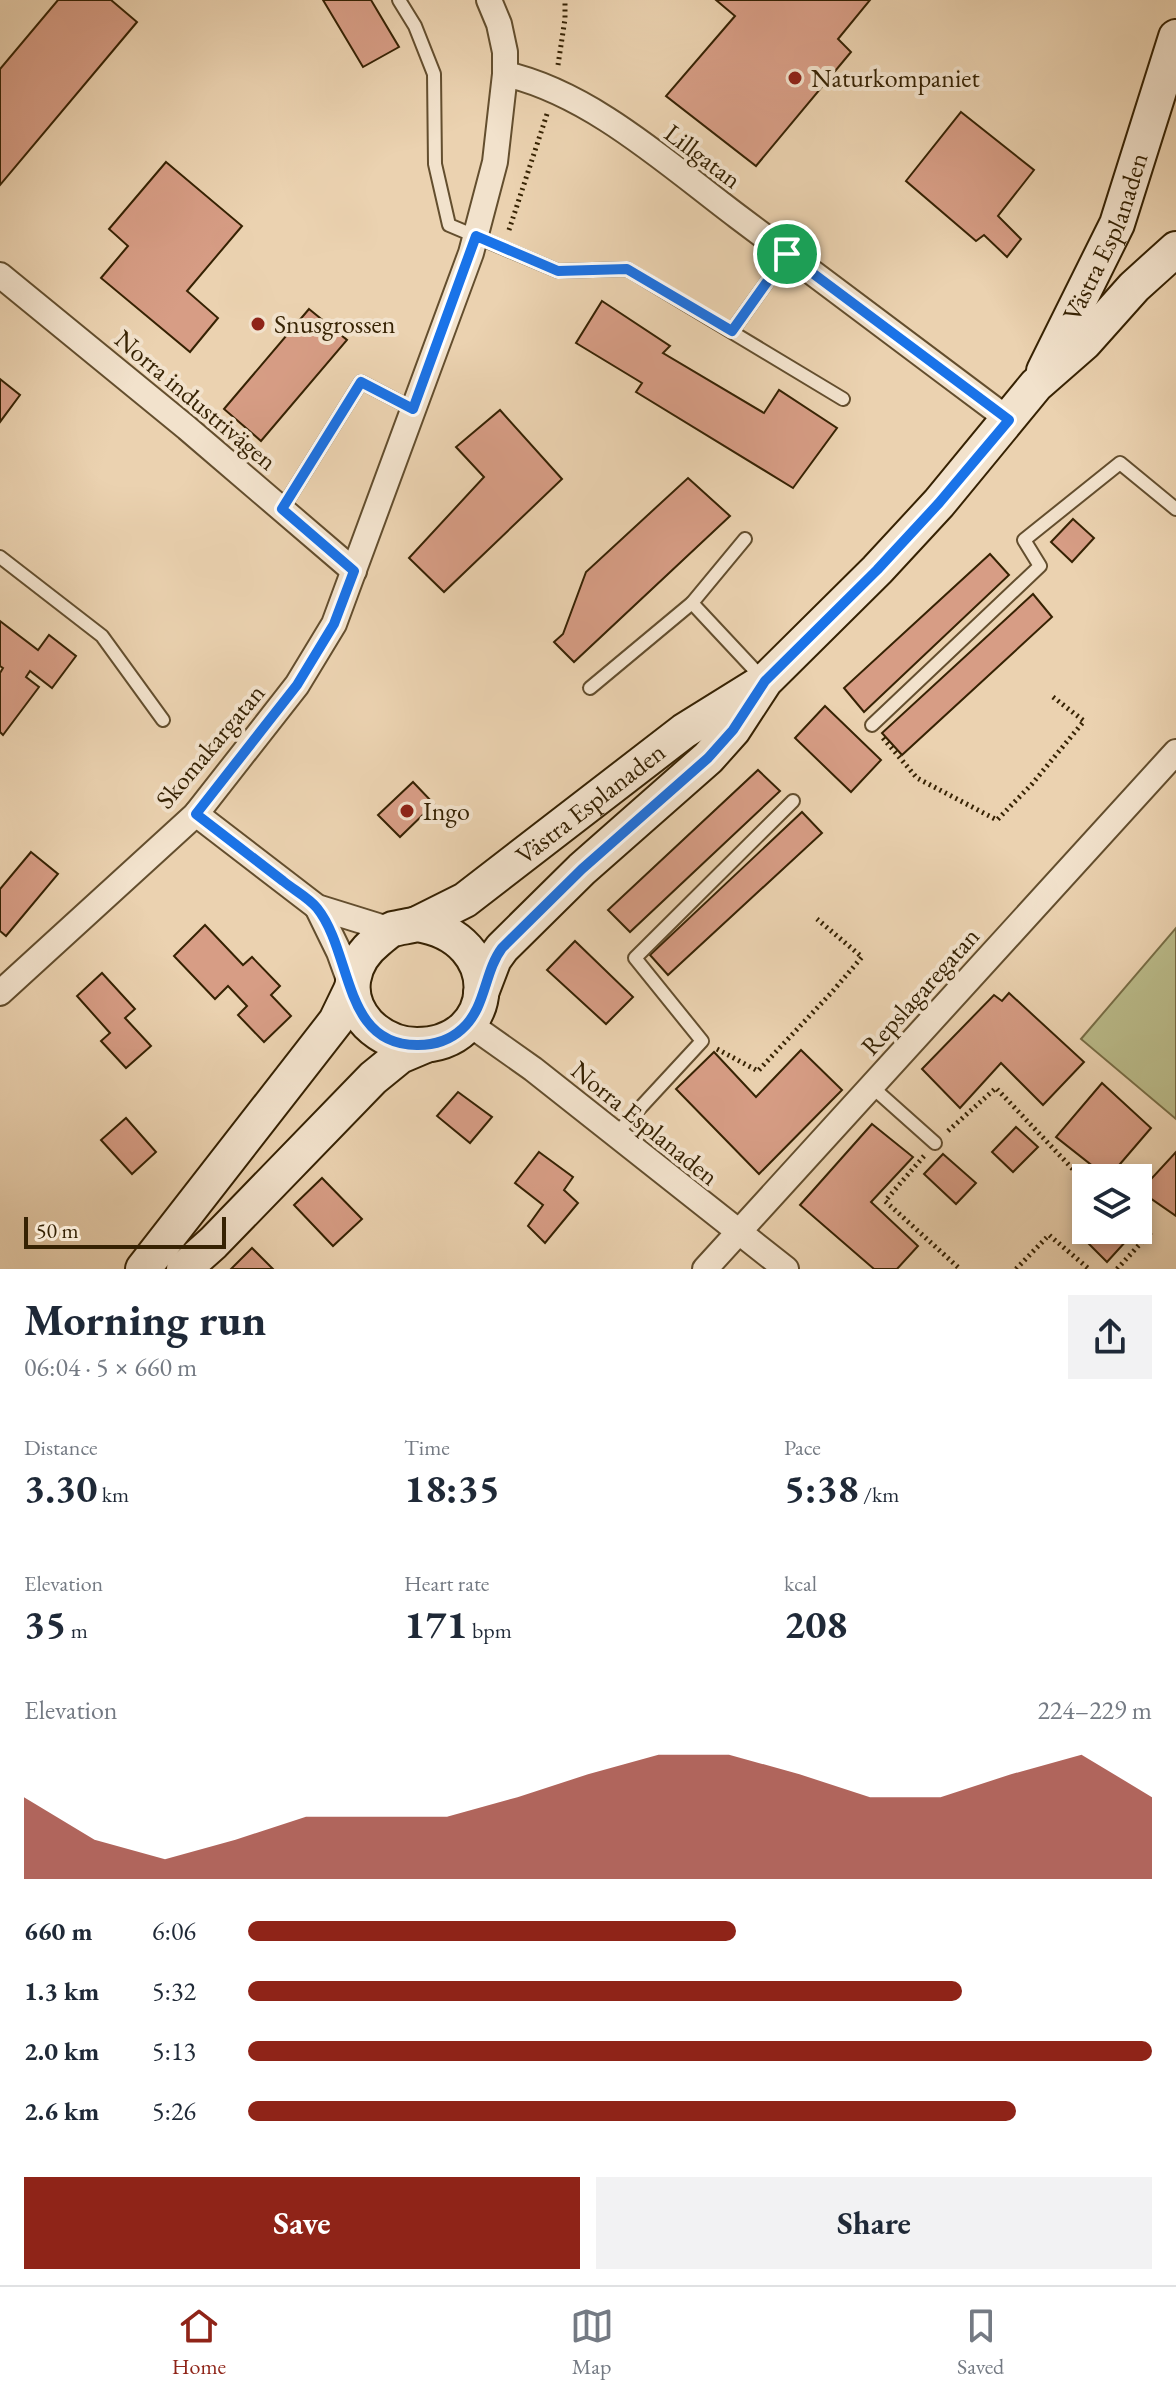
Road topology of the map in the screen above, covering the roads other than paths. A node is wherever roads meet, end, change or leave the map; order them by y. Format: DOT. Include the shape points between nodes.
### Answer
graph roads {
  1 [pos="399,0"];
  2 [pos="489,0"];
  3 [pos="1176,37"];
  4 [pos="505,74"];
  5 [pos="476,236"];
  6 [pos="1176,249"];
  7 [pos="787,254"];
  8 [pos="0,275"];
  9 [pos="732,331"];
  10 [pos="1036,385"];
  11 [pos="843,399"];
  12 [pos="413,409"];
  13 [pos="1009,420"];
  14 [pos="282,509"];
  15 [pos="1176,509"];
  16 [pos="745,539"];
  17 [pos="0,557"];
  18 [pos="354,571"];
  19 [pos="692,603"];
  20 [pos="765,681"];
  21 [pos="590,688"];
  22 [pos="163,720"];
  23 [pos="872,725"];
  24 [pos="1176,752"];
  25 [pos="793,801"];
  26 [pos="196,814"];
  27 [pos="317,907"];
  28 [pos="404,927"];
  29 [pos="352,988"];
  30 [pos="1,991"];
  31 [pos="474,1008"];
  32 [pos="426,1045"];
  33 [pos="871,1086"];
  34 [pos="615,1135"];
  35 [pos="935,1143"];
  36 [pos="738,1232"];
  37 [pos="143,1269"];
  38 [pos="184,1269"];
  39 [pos="705,1269"];
  40 [pos="786,1269"];
  1 -- 5 [label="lane" via="434,74 435,164 449,225"];
  2 -- 4 [label="street, Skomakargatan" via="499,24"];
  3 -- 10 [label="street, Västra Esplanaden" via="1117,224"];
  4 -- 5 [label="street, Skomakargatan" via="495,162"];
  4 -- 7 [label="street, Lillgatan" via="554,89 623,131"];
  5 -- 9 [label="lane" via="558,271 627,269"];
  5 -- 12 [label="street, Skomakargatan"];
  6 -- 10 [label="street, Västra Esplanaden"];
  7 -- 9 [label="lane"];
  7 -- 13 [label="street, Lillgatan"];
  8 -- 14 [label="street, Norra industrivägen"];
  9 -- 11 [label="lane"];
  10 -- 13 [label="street, Västra Esplanaden"];
  12 -- 14 [label="lane" via="361,382"];
  12 -- 18 [label="street, Skomakargatan"];
  13 -- 20 [label="street, Västra Esplanaden" via="877,570"];
  14 -- 18 [label="street, Norra industrivägen"];
  15 -- 23 [label="lane" via="1120,463 1024,540 1040,566"];
  16 -- 19 [label="lane"];
  17 -- 22 [label="lane" via="102,636"];
  18 -- 26 [label="street, Skomakargatan" via="334,624 297,685"];
  19 -- 20 [label="lane"];
  19 -- 21 [label="lane"];
  20 -- 28 [label="street, Västra Esplanaden" via="684,731 465,900"];
  20 -- 31 [label="street, Västra Esplanaden" via="708,758 502,948"];
  24 -- 33 [label="street, Repslagaregatan"];
  25 -- 34 [label="lane" via="635,958 702,1041"];
  26 -- 27 [label="street"];
  26 -- 30 [label="street, Skomakargatan"];
  27 -- 28 [label="street"];
  27 -- 29 [label="street"];
  28 -- 29 [label="street" via="368,947 354,967"];
  28 -- 31 [label="street" via="438,927 474,955 482,978"];
  29 -- 32 [label="street" via="359,1013 375,1031 402,1045"];
  29 -- 37 [label="street" via="336,1021"];
  31 -- 32 [label="street" via="461,1031"];
  31 -- 34 [label="street, Norra Esplanaden" via="533,1069"];
  32 -- 38 [label="street" via="400,1056 373,1078"];
  33 -- 35 [label="lane"];
  33 -- 36 [label="street, Repslagaregatan"];
  34 -- 36 [label="street, Norra Esplanaden"];
  36 -- 39 [label="street, Repslagaregatan"];
  36 -- 40 [label="street, Norra Esplanaden"];
}
